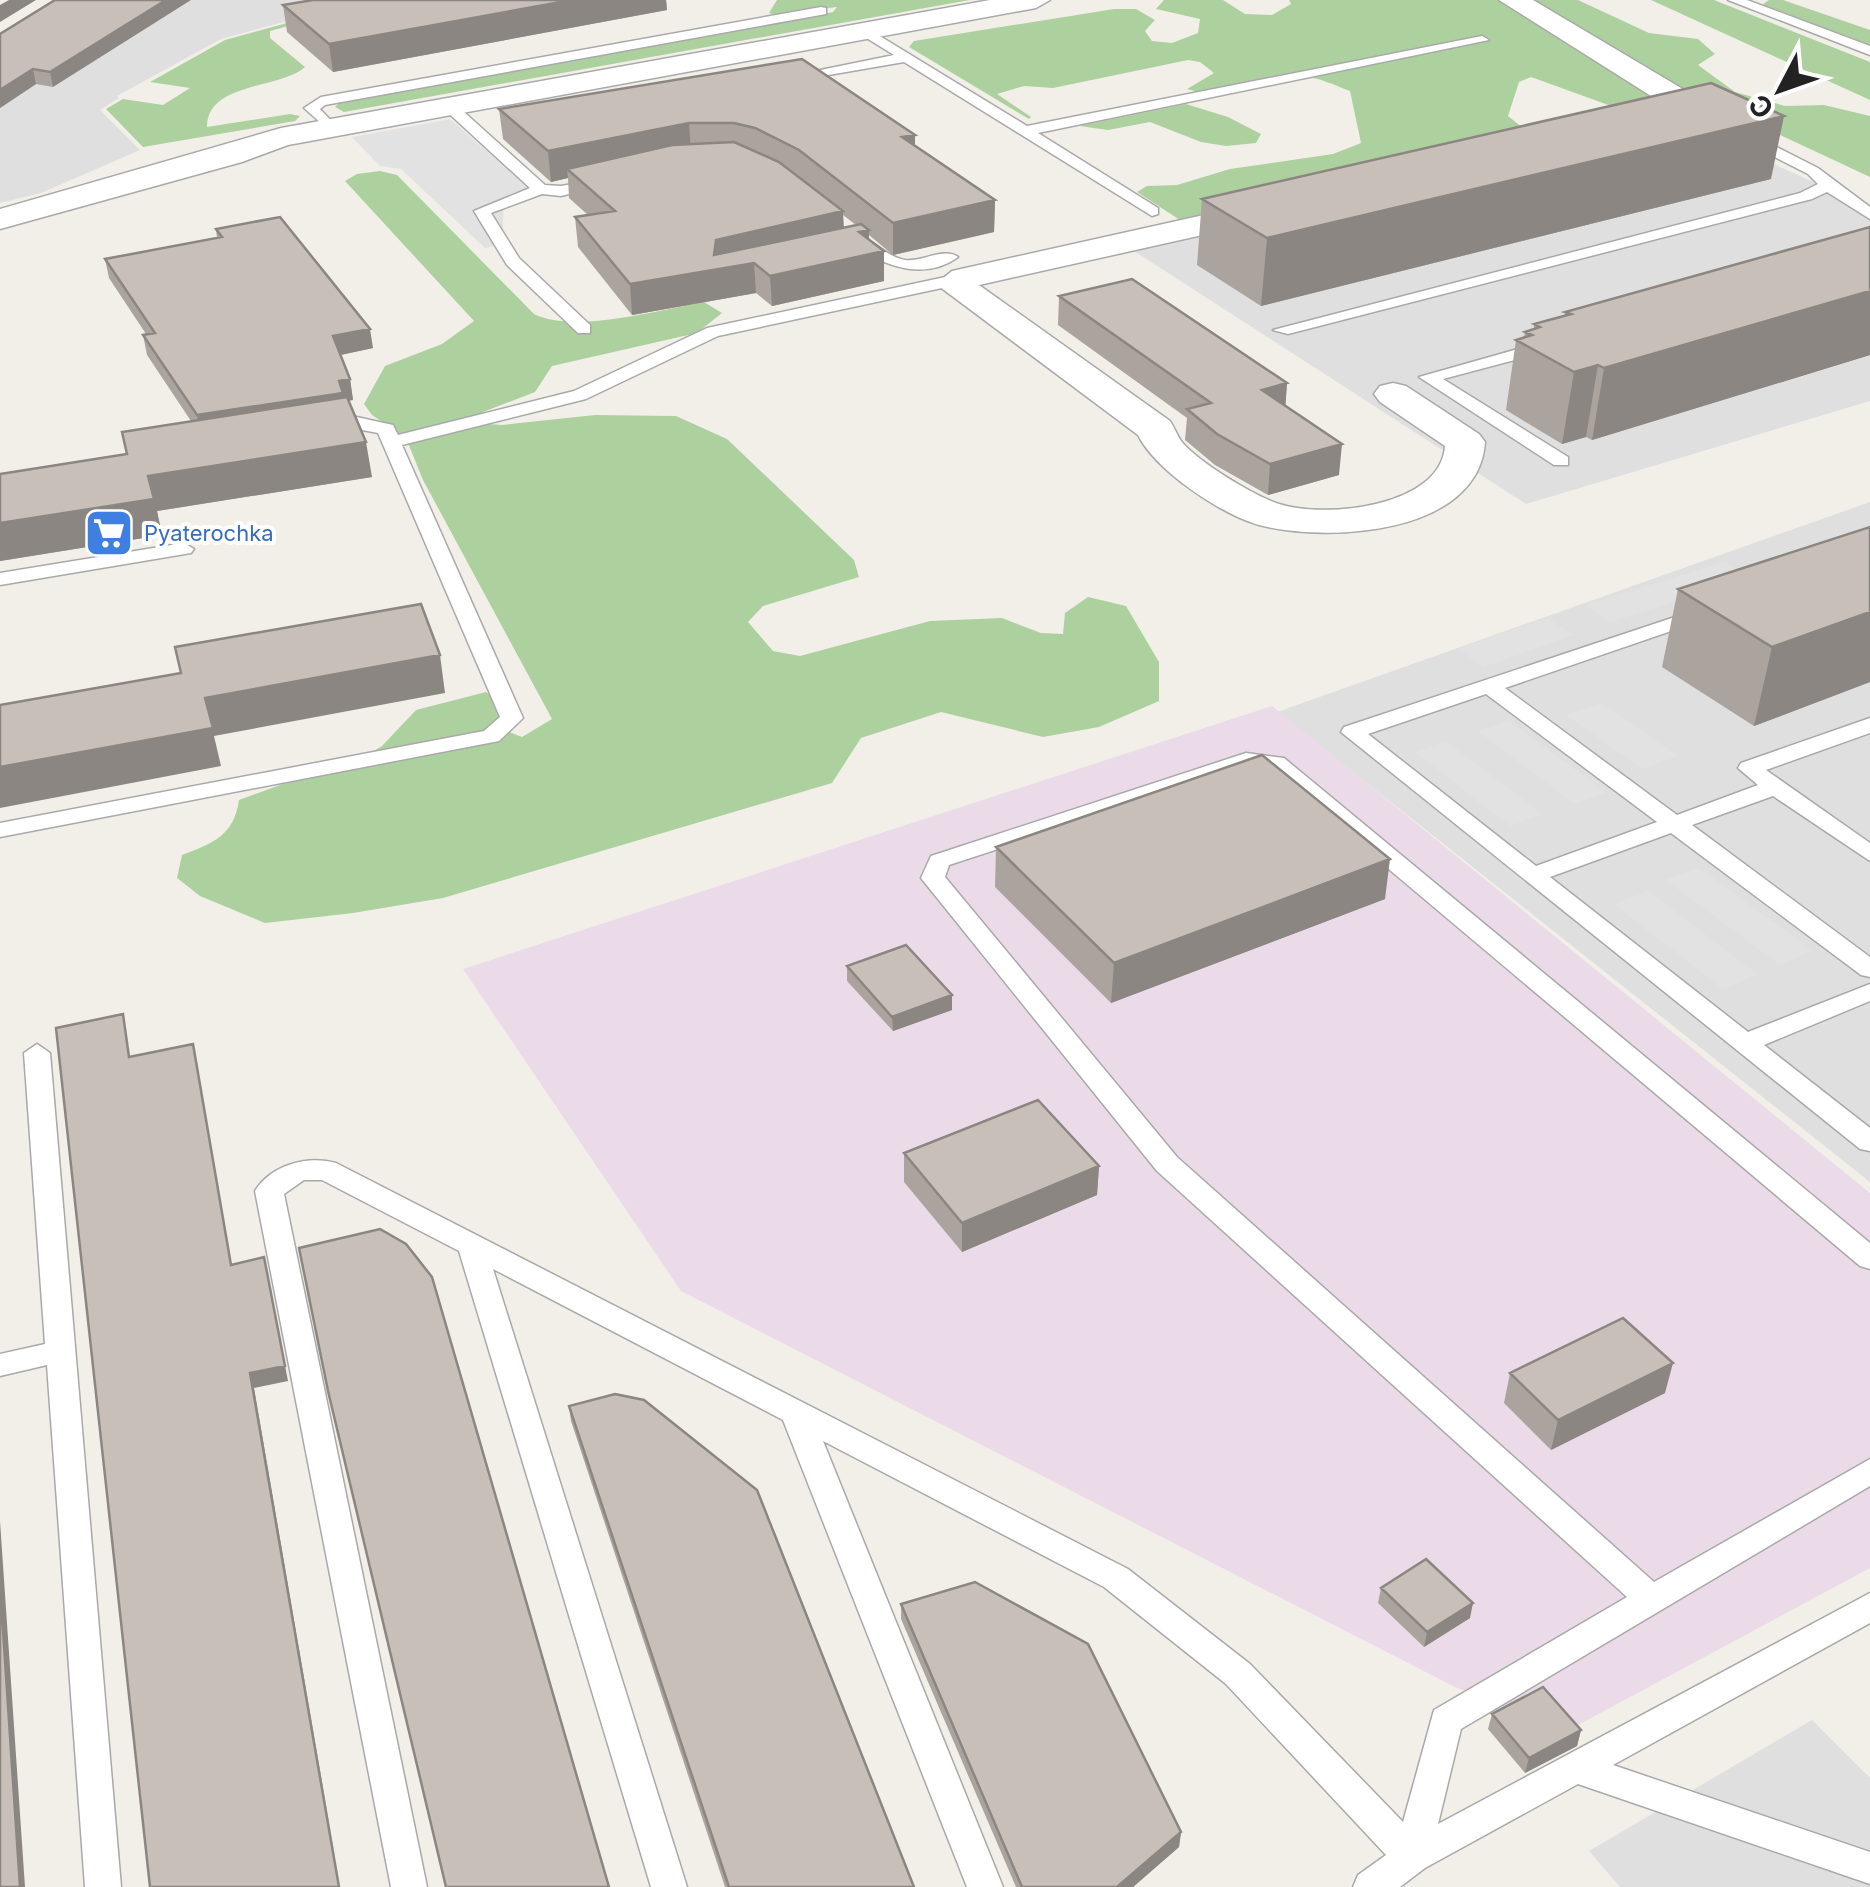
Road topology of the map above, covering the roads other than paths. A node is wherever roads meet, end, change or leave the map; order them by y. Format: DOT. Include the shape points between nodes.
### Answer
graph roads {
  1 [pos="1036,0"];
  2 [pos="1512,0"];
  3 [pos="1736,0"];
  4 [pos="821,11"];
  5 [pos="866,32"];
  6 [pos="1482,40"];
  7 [pos="1870,52"];
  8 [pos="906,57"];
  9 [pos="771,82"];
  10 [pos="450,106"];
  11 [pos="1638,124"];
  12 [pos="331,128"];
  13 [pos="1729,128"];
  14 [pos="500,131"];
  15 [pos="1024,131"];
  16 [pos="480,135"];
  17 [pos="617,181"];
  18 [pos="1828,185"];
  19 [pos="541,189"];
  20 [pos="1310,201"];
  21 [pos="1152,211"];
  22 [pos="1870,214"];
  23 [pos="0,219"];
  24 [pos="854,243"];
  25 [pos="957,268"];
  26 [pos="584,329"];
  27 [pos="1282,330"];
  28 [pos="1563,342"];
  29 [pos="1393,394"];
  30 [pos="313,428"];
  31 [pos="391,442"];
  32 [pos="1561,461"];
  33 [pos="184,548"];
  34 [pos="0,579"];
  35 [pos="1725,606"];
  36 [pos="1489,686"];
  37 [pos="1870,725"];
  38 [pos="1774,787"];
  39 [pos="1674,824"];
  40 [pos="0,830"];
  41 [pos="1870,854"];
  42 [pos="1533,875"];
  43 [pos="1870,969"];
  44 [pos="1870,992"];
  45 [pos="1745,1043"];
  46 [pos="37,1054"];
  47 [pos="1870,1142"];
  48 [pos="471,1244"];
  49 [pos="1870,1259"];
  50 [pos="61,1351"];
  51 [pos="0,1365"];
  52 [pos="796,1413"];
  53 [pos="1870,1471"];
  54 [pos="1651,1599"];
  55 [pos="1870,1607"];
  56 [pos="1576,1768"];
  57 [pos="1412,1857"];
  58 [pos="1870,1868"];
  59 [pos="104,1887"];
  60 [pos="409,1887"];
  61 [pos="670,1887"];
  62 [pos="985,1887"];
  63 [pos="1371,1887"];
  1 -- 5 [label="street"];
  2 -- 11 [label="street" via="1705,115"];
  3 -- 7 [label="lane"];
  4 -- 12 [label="lane" via="320,101 311,108"];
  5 -- 8 [label="lane"];
  5 -- 10 [label="street"];
  6 -- 15 [label="lane"];
  8 -- 9 [label="lane"];
  8 -- 15 [label="lane"];
  10 -- 12 [label="street"];
  10 -- 16 [label="lane"];
  12 -- 23 [label="street" via="281,136"];
  13 -- 18 [label="lane"];
  14 -- 16 [label="lane"];
  15 -- 21 [label="lane"];
  16 -- 19 [label="lane"];
  17 -- 19 [label="lane" via="561,192"];
  18 -- 22 [label="lane"];
  18 -- 27 [label="lane"];
  19 -- 26 [label="lane" via="482,211 513,261"];
  20 -- 25 [label="street"];
  24 -- 25 [label="lane" via="890,264"];
  25 -- 29 [label="street" via="954,284 960,291 1156,429 1161,446 1238,502 1272,516 1351,522 1416,504 1440,489 1462,465 1465,442"];
  25 -- 31 [label="lane" via="712,332 582,394"];
  28 -- 32 [label="lane" via="1428,377"];
  30 -- 31 [label="lane" via="352,422 386,429"];
  31 -- 40 [label="lane" via="512,718 492,736"];
  33 -- 34 [label="lane"];
  35 -- 36 [label="lane"];
  36 -- 39 [label="lane"];
  36 -- 42 [label="lane" via="1352,732"];
  37 -- 38 [label="lane" via="1749,768"];
  38 -- 39 [label="lane"];
  38 -- 41 [label="lane"];
  39 -- 42 [label="lane"];
  39 -- 43 [label="lane"];
  42 -- 45 [label="lane"];
  44 -- 45 [label="lane"];
  45 -- 47 [label="lane"];
  46 -- 50 [label="lane"];
  48 -- 52 [label="lane"];
  48 -- 60 [label="lane" via="326,1170 298,1172 269,1191"];
  48 -- 61 [label="lane"];
  49 -- 54 [label="lane" via="1276,764 1246,760 939,861 934,878 1166,1164"];
  50 -- 51 [label="lane"];
  50 -- 59 [label="lane"];
  52 -- 57 [label="lane" via="1116,1578 1238,1674"];
  52 -- 62 [label="lane"];
  53 -- 54 [label="lane"];
  54 -- 57 [label="lane" via="1446,1720"];
  55 -- 56 [label="lane"];
  56 -- 57 [label="lane"];
  56 -- 58 [label="lane"];
  57 -- 63 [label="lane"];
}
